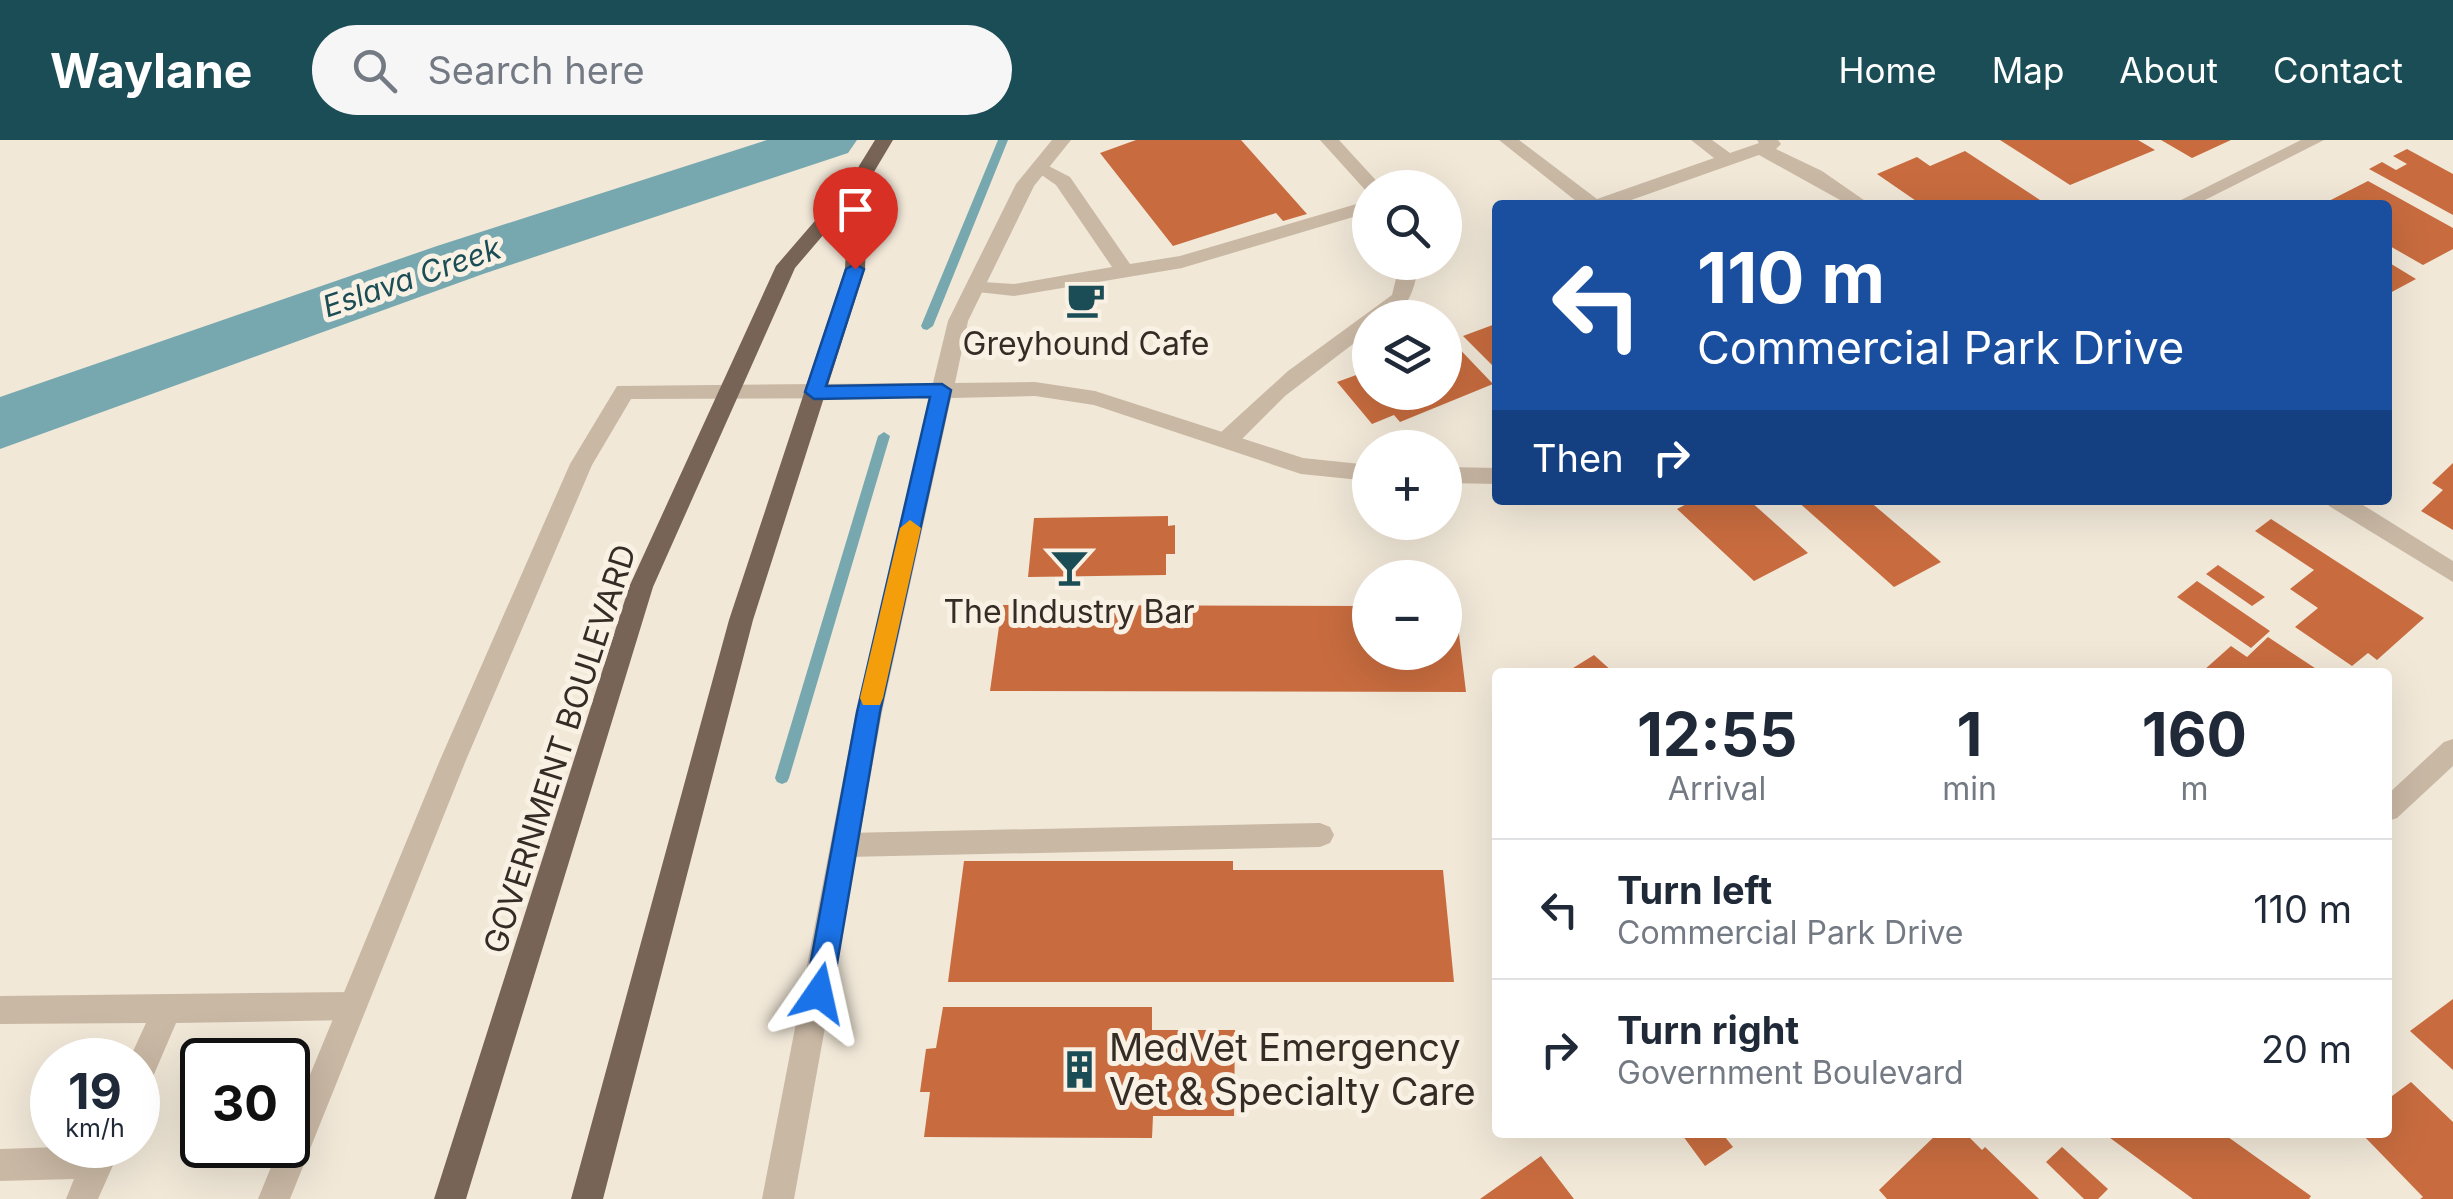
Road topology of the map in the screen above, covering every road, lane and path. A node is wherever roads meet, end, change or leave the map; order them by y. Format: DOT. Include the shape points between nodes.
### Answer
graph roads {
  1 [pos="884,140"];
  2 [pos="1062,140"];
  3 [pos="1329,140"];
  4 [pos="1508,140"];
  5 [pos="1700,140"];
  6 [pos="2315,140"];
  7 [pos="1763,144"];
  8 [pos="1727,160"];
  9 [pos="1039,167"];
  10 [pos="1357,170"];
  11 [pos="859,182"];
  12 [pos="1589,200"];
  13 [pos="1611,200"];
  14 [pos="1854,200"];
  15 [pos="2190,200"];
  16 [pos="1352,211"];
  17 [pos="1125,272"];
  18 [pos="975,286"];
  19 [pos="1352,334"];
  20 [pos="942,390"];
  21 [pos="814,392"];
  22 [pos="728,394"];
  23 [pos="1228,438"];
  24 [pos="1352,471"];
  25 [pos="1462,476"];
  26 [pos="1492,476"];
  27 [pos="2344,505"];
  28 [pos="2453,573"];
  29 [pos="2453,750"];
  30 [pos="2392,806"];
  31 [pos="1320,835"];
  32 [pos="846,845"];
  33 [pos="352,1006"];
  34 [pos="167,1009"];
  35 [pos="0,1010"];
  36 [pos="154,1038"];
  37 [pos="30,1162"];
  38 [pos="0,1165"];
  39 [pos="96,1168"];
  40 [pos="82,1199"];
  41 [pos="274,1199"];
  42 [pos="450,1199"];
  43 [pos="587,1199"];
  44 [pos="778,1199"];
  1 -- 11 [label="main road, GOVERNMENT BOULEVARD"];
  2 -- 9 [label="street"];
  3 -- 10 [label="street"];
  4 -- 12 [label="street"];
  5 -- 8 [label="street"];
  6 -- 15 [label="street"];
  7 -- 8 [label="street"];
  7 -- 14 [label="street"];
  8 -- 13 [label="street"];
  9 -- 17 [label="street" via="1063,181"];
  9 -- 18 [label="street"];
  11 -- 21 [label="main road, GOVERNMENT BOULEVARD" via="855,269"];
  11 -- 22 [label="main road, GOVERNMENT BOULEVARD" via="786,266"];
  16 -- 17 [label="street" via="1182,262"];
  17 -- 18 [label="street" via="1014,290"];
  18 -- 20 [label="street" via="958,321"];
  19 -- 23 [label="street" via="1283,385"];
  20 -- 21 [label="street"];
  20 -- 23 [label="street" via="1035,389 1095,398"];
  20 -- 32 [label="street" via="868,712"];
  21 -- 22 [label="street"];
  21 -- 43 [label="main road, GOVERNMENT BOULEVARD" via="740,620"];
  22 -- 33 [label="street" via="625,391 582,464"];
  22 -- 42 [label="main road, GOVERNMENT BOULEVARD" via="641,586"];
  23 -- 24 [label="street" via="1301,466"];
  25 -- 26 [label="street"];
  27 -- 28 [label="street"];
  29 -- 30 [label="street"];
  31 -- 32 [label="street"];
  32 -- 44 [label="street"];
  33 -- 34 [label="street"];
  33 -- 41 [label="street"];
  34 -- 35 [label="street"];
  34 -- 36 [label="street"];
  37 -- 38 [label="street"];
  39 -- 40 [label="street"];
}
